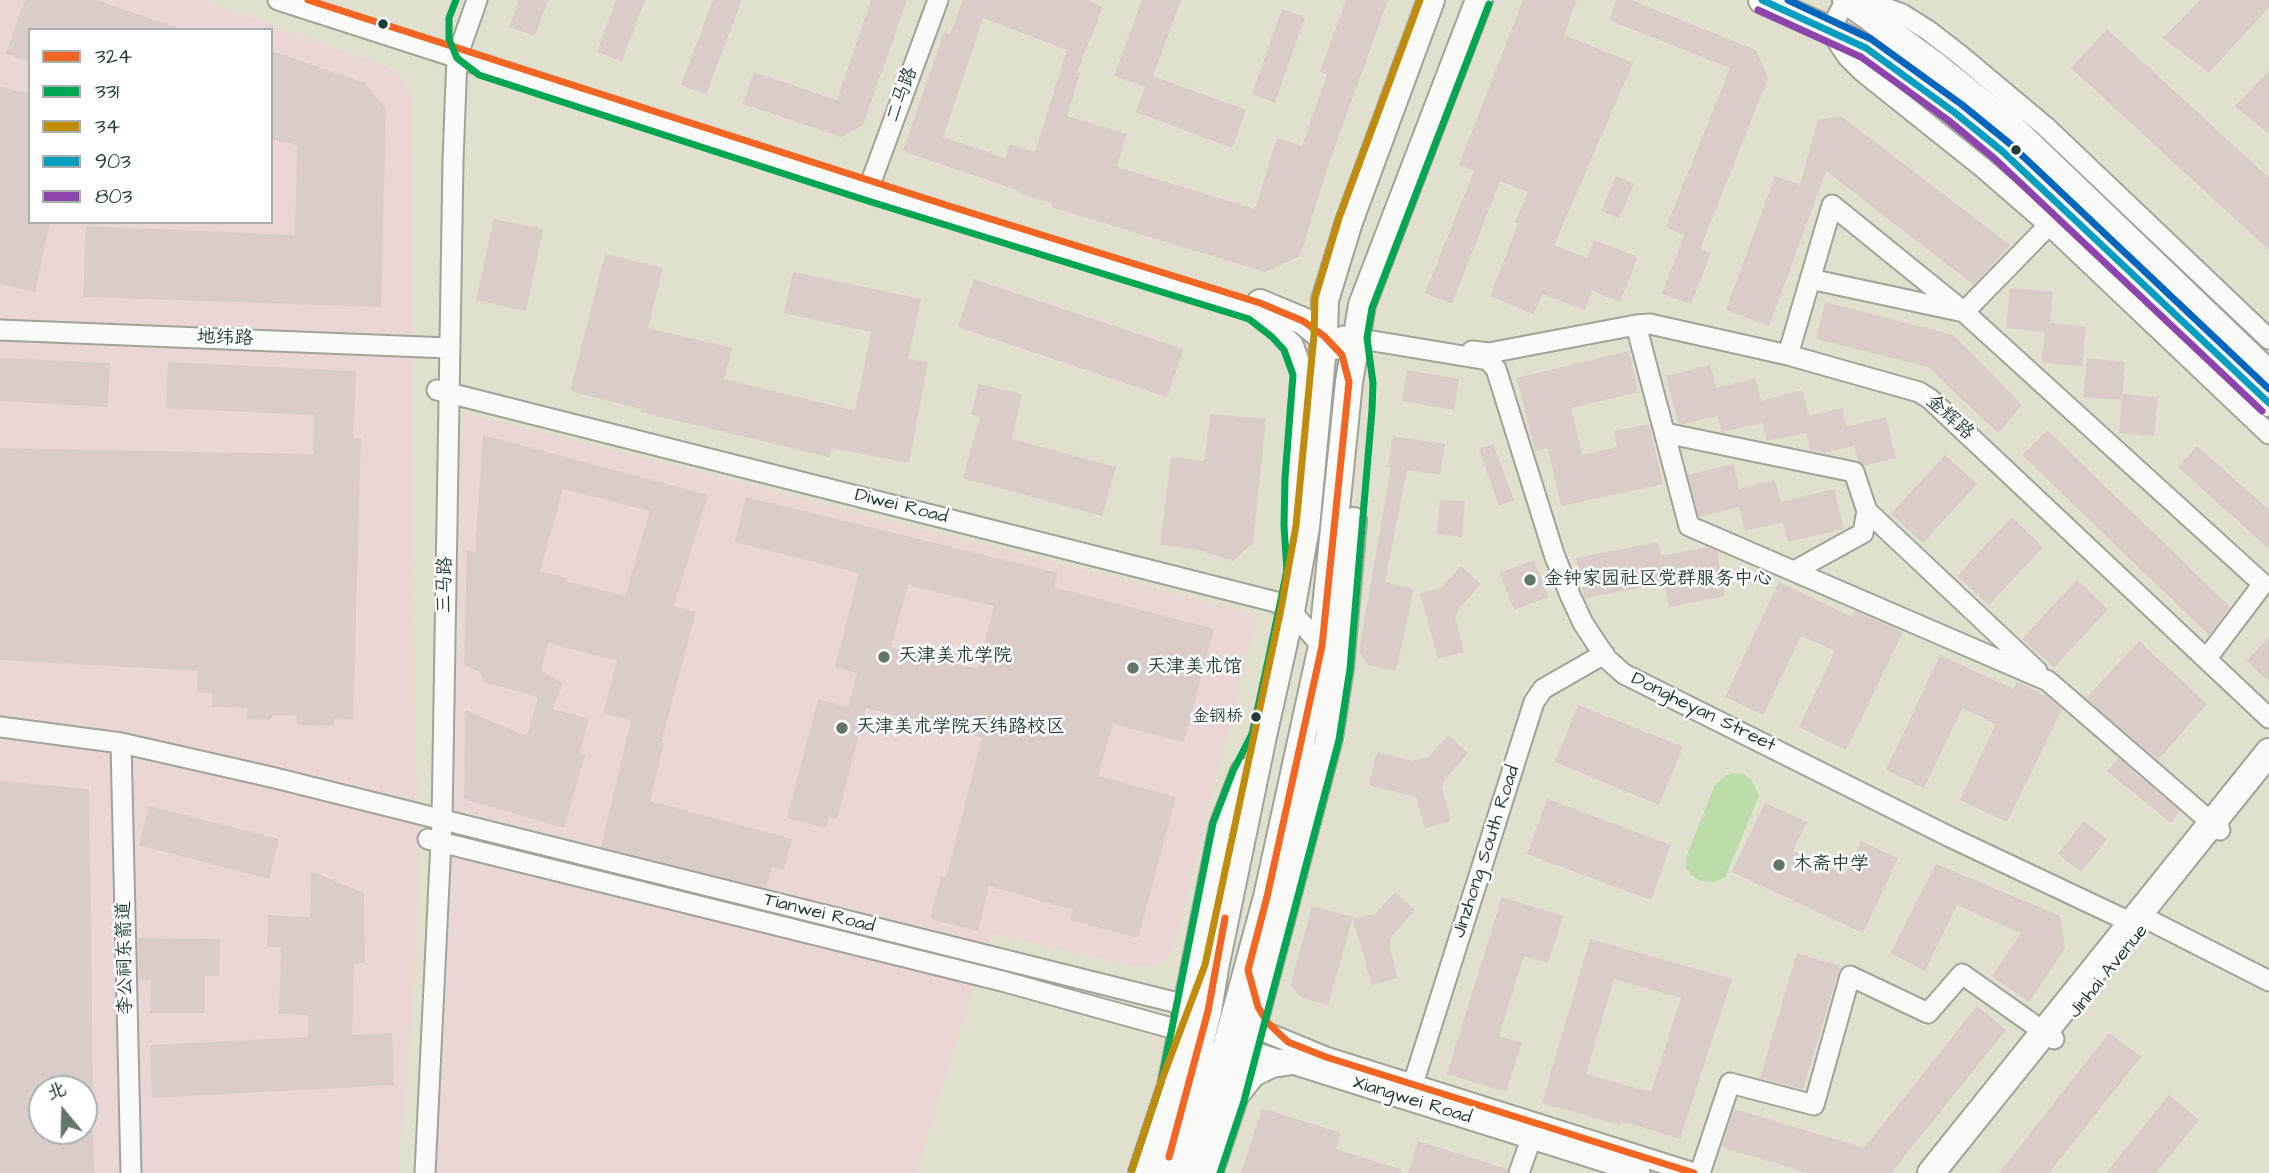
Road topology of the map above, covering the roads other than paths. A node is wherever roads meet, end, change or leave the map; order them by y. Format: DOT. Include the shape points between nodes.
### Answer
graph roads {
  1 [pos="278,0"];
  2 [pos="308,0"];
  3 [pos="467,0"];
  4 [pos="477,0"];
  5 [pos="938,0"];
  6 [pos="1431,0"];
  7 [pos="1479,0"];
  8 [pos="1762,0"];
  9 [pos="1846,0"];
  10 [pos="1830,30"];
  11 [pos="457,50"];
  12 [pos="869,185"];
  13 [pos="2049,225"];
  14 [pos="1810,279"];
  15 [pos="1257,306"];
  16 [pos="1964,312"];
  17 [pos="1636,325"];
  18 [pos="1322,329"];
  19 [pos="0,330"];
  20 [pos="1357,333"];
  21 [pos="2269,339"];
  22 [pos="443,348"];
  23 [pos="1489,354"];
  24 [pos="1788,355"];
  25 [pos="2269,374"];
  26 [pos="1349,382"];
  27 [pos="442,391"];
  28 [pos="2269,403"];
  29 [pos="1665,433"];
  30 [pos="2269,434"];
  31 [pos="1867,512"];
  32 [pos="1794,570"];
  33 [pos="1298,572"];
  34 [pos="1291,611"];
  35 [pos="1322,646"];
  36 [pos="1604,654"];
  37 [pos="2207,658"];
  38 [pos="1340,668"];
  39 [pos="2048,681"];
  40 [pos="2269,718"];
  41 [pos="0,727"];
  42 [pos="1263,736"];
  43 [pos="121,743"];
  44 [pos="2269,752"];
  45 [pos="2269,771"];
  46 [pos="435,819"];
  47 [pos="2216,827"];
  48 [pos="434,840"];
  49 [pos="2141,921"];
  50 [pos="2269,981"];
  51 [pos="1222,1027"];
  52 [pos="2050,1035"];
  53 [pos="1287,1052"];
  54 [pos="1413,1084"];
  55 [pos="1234,1098"];
  56 [pos="1531,1139"];
  57 [pos="1184,1169"];
  58 [pos="1628,1171"];
  59 [pos="131,1173"];
  60 [pos="415,1173"];
  61 [pos="425,1173"];
  62 [pos="1142,1173"];
  63 [pos="1518,1173"];
  64 [pos="1694,1173"];
  65 [pos="1700,1173"];
  66 [pos="1931,1173"];
  67 [pos="1948,1173"];
  1 -- 11 [label="street"];
  2 -- 11 [label="street"];
  3 -- 11 [label="street, 三马路"];
  4 -- 11 [label="street, 三马路"];
  5 -- 12 [label="street, 二马路"];
  6 -- 18 [label="main road" via="1349,222 1325,300"];
  7 -- 20 [label="main road" via="1367,289"];
  8 -- 10 [label="main road"];
  9 -- 10 [label="street"];
  9 -- 21 [label="street" via="1902,14 1959,55 2046,127"];
  9 -- 25 [label="main road" via="2006,122"];
  10 -- 13 [label="street" via="1863,72"];
  10 -- 28 [label="main road" via="1866,48 2002,151"];
  11 -- 12 [label="street"];
  11 -- 12 [label="street" via="483,65"];
  11 -- 22 [label="street, 三马路"];
  12 -- 15 [label="street"];
  13 -- 16 [label="street"];
  13 -- 30 [label="street"];
  14 -- 16 [label="street"];
  14 -- 16 [label="street" via="1832,205"];
  14 -- 24 [label="street"];
  15 -- 18 [label="main road"];
  15 -- 33 [label="street" via="1293,344 1304,374 1295,490"];
  16 -- 37 [label="street" via="2263,584"];
  17 -- 23 [label="street, 金辉路"];
  17 -- 24 [label="street, 金辉路" via="1650,324"];
  17 -- 29 [label="street"];
  18 -- 20 [label="street, Dongheyan Street"];
  18 -- 26 [label="main road" via="1342,355"];
  18 -- 33 [label="main road" via="1306,527"];
  19 -- 22 [label="street, 地纬路"];
  20 -- 23 [label="street, Dongheyan Street"];
  20 -- 26 [label="main road"];
  20 -- 36 [label="street, Dongheyan Street" via="1488,360 1496,369 1554,554 1583,624"];
  20 -- 38 [label="main road" via="1362,409"];
  22 -- 27 [label="street, 三马路"];
  24 -- 37 [label="street, 金辉路" via="1904,387 1930,399"];
  26 -- 35 [label="main road"];
  27 -- 34 [label="street, Diwei Road" via="1276,602"];
  27 -- 46 [label="street, 三马路"];
  29 -- 31 [label="street" via="1854,472"];
  29 -- 32 [label="street" via="1689,526"];
  31 -- 32 [label="street" via="1863,533"];
  31 -- 39 [label="street"];
  32 -- 39 [label="street"];
  33 -- 34 [label="main road"];
  34 -- 35 [label="street, Diwei Road"];
  34 -- 42 [label="main road"];
  35 -- 38 [label="street, Diwei Road"];
  35 -- 51 [label="main road" via="1248,970"];
  36 -- 49 [label="street, Dongheyan Street" via="1624,674 1951,837"];
  36 -- 54 [label="street, Jinzhong South Road" via="1543,689 1534,702"];
  37 -- 40 [label="street, 金辉路"];
  38 -- 51 [label="main road" via="1329,738"];
  39 -- 47 [label="street"];
  41 -- 43 [label="street, Tianwei Road"];
  42 -- 51 [label="main road" via="1215,968"];
  42 -- 51 [label="main road" via="1223,826"];
  43 -- 46 [label="street, Tianwei Road"];
  43 -- 59 [label="street, 李公祠东箭道"];
  44 -- 47 [label="main road"];
  45 -- 47 [label="main road, Jinhai Avenue"];
  46 -- 48 [label="street, 三马路"];
  46 -- 51 [label="street, Tianwei Road"];
  47 -- 49 [label="main road, Jinhai Avenue"];
  48 -- 51 [label="street, Tianwei Road" via="1002,981"];
  48 -- 60 [label="street, 三马路"];
  48 -- 61 [label="street, 三马路"];
  49 -- 50 [label="street, Dongheyan Street"];
  49 -- 52 [label="main road, Jinhai Avenue"];
  51 -- 53 [label="street, Xiangwei Road"];
  51 -- 53 [label="street" via="1267,1022"];
  51 -- 55 [label="main road"];
  51 -- 57 [label="main road"];
  51 -- 62 [label="main road" via="1171,1086"];
  52 -- 65 [label="street" via="1962,974 1928,1013 1850,976 1814,1105 1730,1083"];
  52 -- 66 [label="main road"];
  52 -- 67 [label="main road, Jinhai Avenue"];
  53 -- 54 [label="street, Xiangwei Road" via="1325,1057"];
  53 -- 55 [label="main road" via="1254,1073"];
  53 -- 56 [label="street, Xiangwei Road"];
  54 -- 64 [label="street, Xiangwei Road"];
  55 -- 57 [label="main road"];
  56 -- 58 [label="street, Xiangwei Road"];
  56 -- 63 [label="street"];
}
